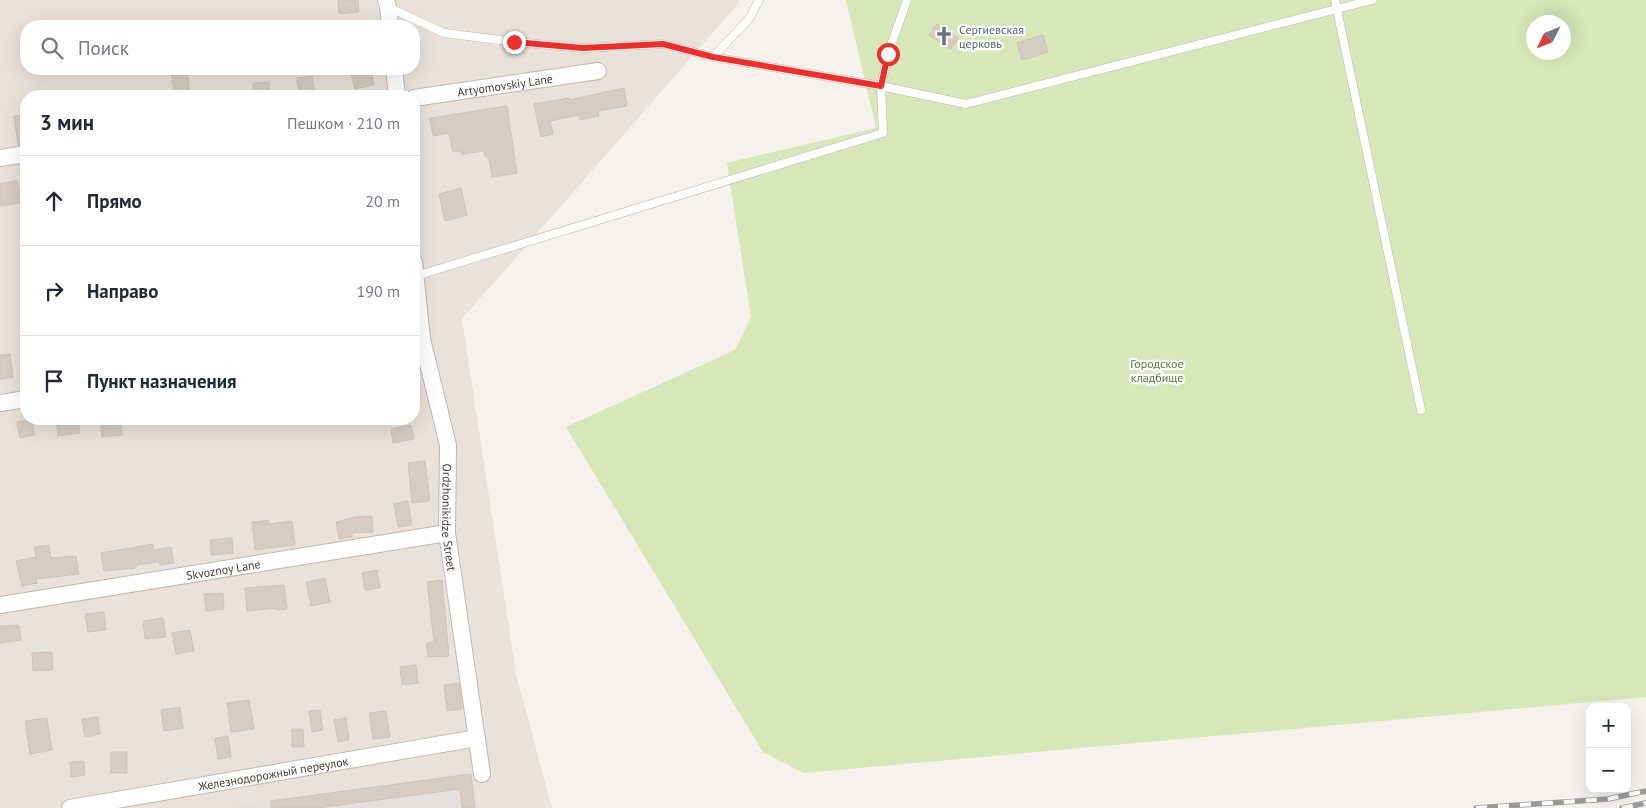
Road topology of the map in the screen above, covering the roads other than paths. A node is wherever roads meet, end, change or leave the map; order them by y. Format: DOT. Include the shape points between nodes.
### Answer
graph roads {
  1 [pos="759,0"];
  2 [pos="907,0"];
  3 [pos="1336,0"];
  4 [pos="1372,0"];
  5 [pos="387,4"];
  6 [pos="1337,10"];
  7 [pos="389,20"];
  8 [pos="420,20"];
  9 [pos="420,20"];
  10 [pos="713,57"];
  11 [pos="598,71"];
  12 [pos="395,75"];
  13 [pos="881,86"];
  14 [pos="396,90"];
  15 [pos="420,97"];
  16 [pos="20,155"];
  17 [pos="0,158"];
  18 [pos="420,267"];
  19 [pos="420,347"];
  20 [pos="20,400"];
  21 [pos="0,403"];
  22 [pos="1421,410"];
  23 [pos="447,533"];
  24 [pos="0,605"];
  25 [pos="477,738"];
  26 [pos="482,774"];
  27 [pos="70,808"];
  1 -- 10 [label="lane" via="748,19"];
  2 -- 13 [label="lane" via="888,54"];
  3 -- 6 [label="lane"];
  4 -- 6 [label="lane"];
  5 -- 7 [label="street"];
  5 -- 8 [label="lane"];
  6 -- 13 [label="lane" via="966,104"];
  6 -- 22 [label="lane"];
  9 -- 10 [label="lane" via="444,32 514,42 583,48 663,44"];
  10 -- 13 [label="lane"];
  11 -- 15 [label="street, Artyomovskiy Lane"];
  12 -- 14 [label="street"];
  13 -- 18 [label="lane" via="883,133"];
  16 -- 17 [label="street"];
  19 -- 23 [label="street, Ordzhonikidze Street" via="448,445"];
  20 -- 21 [label="street"];
  23 -- 24 [label="street, Skvoznoy Lane"];
  23 -- 25 [label="street, Ordzhonikidze Street"];
  25 -- 26 [label="street, Ordzhonikidze Street"];
  25 -- 27 [label="street, Железнодорожный переулок"];
}
